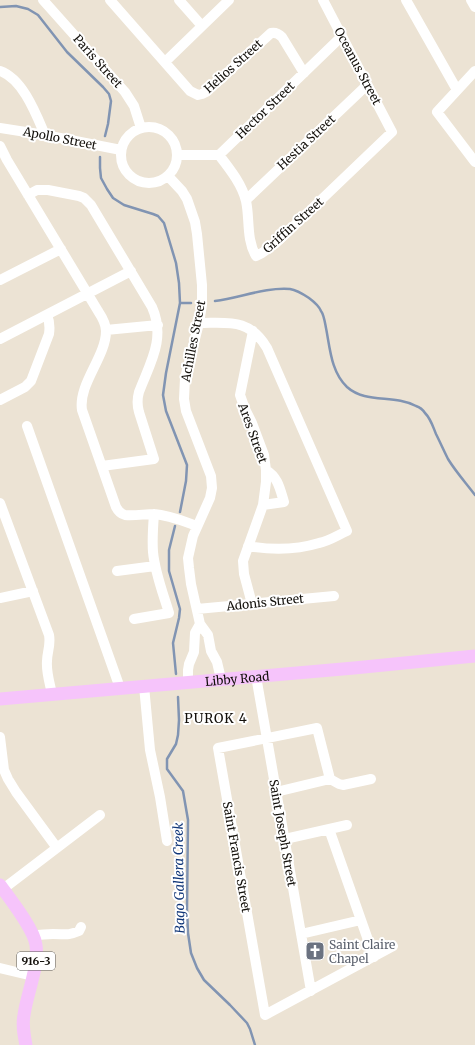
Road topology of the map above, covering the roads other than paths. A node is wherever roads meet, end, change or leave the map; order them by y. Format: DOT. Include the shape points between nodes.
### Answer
graph roads {
  1 [pos="43,0"];
  2 [pos="110,0"];
  3 [pos="179,0"];
  4 [pos="229,0"];
  5 [pos="323,0"];
  6 [pos="406,0"];
  7 [pos="471,0"];
  8 [pos="475,7"];
  9 [pos="202,26"];
  10 [pos="342,36"];
  11 [pos="165,62"];
  12 [pos="0,71"];
  13 [pos="475,71"];
  14 [pos="304,73"];
  15 [pos="367,85"];
  16 [pos="456,90"];
  17 [pos="0,128"];
  18 [pos="141,128"];
  19 [pos="392,132"];
  20 [pos="45,135"];
  21 [pos="0,146"];
  22 [pos="121,150"];
  23 [pos="177,154"];
  24 [pos="219,154"];
  25 [pos="475,162"];
  26 [pos="168,176"];
  27 [pos="28,195"];
  28 [pos="246,200"];
  29 [pos="61,249"];
  30 [pos="131,271"];
  31 [pos="0,280"];
  32 [pos="88,294"];
  33 [pos="47,315"];
  34 [pos="199,323"];
  35 [pos="158,325"];
  36 [pos="106,330"];
  37 [pos="253,331"];
  38 [pos="0,339"];
  39 [pos="0,400"];
  40 [pos="27,426"];
  41 [pos="102,466"];
  42 [pos="266,470"];
  43 [pos="0,503"];
  44 [pos="263,505"];
  45 [pos="154,514"];
  46 [pos="196,526"];
  47 [pos="248,546"];
  48 [pos="155,566"];
  49 [pos="117,571"];
  50 [pos="33,591"];
  51 [pos="334,596"];
  52 [pos="0,598"];
  53 [pos="252,604"];
  54 [pos="197,609"];
  55 [pos="134,619"];
  56 [pos="200,624"];
  57 [pos="210,651"];
  58 [pos="194,652"];
  59 [pos="475,656"];
  60 [pos="256,676"];
  61 [pos="221,679"];
  62 [pos="188,682"];
  63 [pos="144,686"];
  64 [pos="120,688"];
  65 [pos="52,694"];
  66 [pos="0,699"];
  67 [pos="0,737"];
  68 [pos="267,738"];
  69 [pos="330,779"];
  70 [pos="371,779"];
  71 [pos="276,792"];
  72 [pos="100,815"];
  73 [pos="347,825"];
  74 [pos="330,829"];
  75 [pos="284,839"];
  76 [pos="167,841"];
  77 [pos="57,848"];
  78 [pos="1,887"];
  79 [pos="361,920"];
  80 [pos="81,927"];
  81 [pos="301,934"];
  82 [pos="33,935"];
  83 [pos="393,946"];
  84 [pos="374,957"];
  85 [pos="0,968"];
  86 [pos="32,976"];
  87 [pos="311,990"];
  88 [pos="26,1045"];
  1 -- 18 [label="street, Paris Street" via="125,92 134,106"];
  2 -- 11 [label="street, Helios Street"];
  3 -- 9 [label="street"];
  4 -- 9 [label="street"];
  5 -- 10 [label="street, Oceanus Street"];
  6 -- 16 [label="street"];
  7 -- 8 [label="street"];
  9 -- 11 [label="street"];
  10 -- 14 [label="street, Hector Street"];
  10 -- 15 [label="street, Oceanus Street"];
  11 -- 14 [label="street, Helios Street" via="190,91 202,94 267,35 274,32 282,37"];
  12 -- 20 [label="street" via="13,78 19,85"];
  13 -- 16 [label="street"];
  14 -- 24 [label="street, Hector Street"];
  15 -- 19 [label="street, Oceanus Street"];
  15 -- 28 [label="street, Hestia Street"];
  16 -- 25 [label="street" via="436,112"];
  17 -- 20 [label="street, Apollo Street"];
  18 -- 22 [label="street" via="126,139"];
  18 -- 23 [label="street" via="152,127 168,134"];
  19 -- 28 [label="street, Griffin Street" via="276,243 256,256 250,242"];
  20 -- 22 [label="street, Apollo Street"];
  21 -- 27 [label="street"];
  22 -- 26 [label="street" via="123,168 135,180 147,184 158,182"];
  23 -- 24 [label="street"];
  23 -- 26 [label="street" via="175,166"];
  24 -- 28 [label="street, Griffin Street" via="236,178"];
  26 -- 34 [label="street, Achilles Street" via="187,200 195,222 202,295"];
  27 -- 29 [label="street"];
  27 -- 30 [label="street" via="37,190 48,190 84,198 91,205"];
  29 -- 31 [label="street"];
  29 -- 32 [label="street"];
  30 -- 32 [label="street"];
  30 -- 35 [label="street" via="152,307"];
  32 -- 33 [label="street"];
  32 -- 36 [label="street" via="102,317"];
  33 -- 38 [label="street"];
  33 -- 39 [label="street" via="50,322 49,334 31,381 25,388"];
  34 -- 37 [label="street" via="232,323"];
  34 -- 46 [label="street, Achilles Street" via="185,378 184,399 190,424 211,476 212,488 210,498"];
  35 -- 36 [label="street"];
  35 -- 41 [label="street" via="158,339 139,392 137,405 154,459"];
  36 -- 41 [label="street" via="104,344 81,404"];
  37 -- 42 [label="street, Ares Street" via="240,395 264,456"];
  37 -- 47 [label="street" via="267,348 348,531 307,546"];
  40 -- 64 [label="street"];
  41 -- 45 [label="street" via="118,511 130,515"];
  42 -- 44 [label="street, Ares Street" via="266,494"];
  42 -- 44 [label="street" via="280,487 284,502"];
  43 -- 50 [label="street"];
  44 -- 47 [label="street, Ares Street"];
  45 -- 46 [label="street" via="172,517"];
  45 -- 48 [label="street" via="152,540"];
  46 -- 54 [label="street, Achilles Street" via="188,558"];
  47 -- 53 [label="street, Ares Street" via="243,567"];
  48 -- 49 [label="street"];
  48 -- 55 [label="street" via="169,613"];
  50 -- 52 [label="street"];
  50 -- 65 [label="street" via="49,635 47,666"];
  51 -- 53 [label="street, Adonis Street"];
  53 -- 54 [label="street, Adonis Street"];
  54 -- 56 [label="street, Achilles Street"];
  56 -- 57 [label="street, Achilles Street" via="208,635"];
  56 -- 58 [label="street, Achilles Street" via="194,636"];
  57 -- 58 [label="street"];
  57 -- 61 [label="street, Achilles Street" via="218,662"];
  58 -- 62 [label="street, Achilles Street" via="189,664"];
  59 -- 60 [label="main road, Libby Road"];
  60 -- 61 [label="main road, Libby Road"];
  60 -- 68 [label="street, Saint Joseph Street"];
  61 -- 62 [label="main road, Libby Road"];
  62 -- 63 [label="main road, Libby Road"];
  63 -- 64 [label="main road, Libby Road"];
  63 -- 76 [label="street" via="150,750"];
  64 -- 65 [label="main road, Libby Road"];
  65 -- 66 [label="main road, Libby Road"];
  67 -- 77 [label="street" via="4,770 8,779"];
  68 -- 69 [label="street" via="317,728"];
  68 -- 71 [label="street, Saint Joseph Street"];
  68 -- 87 [label="street, Saint Francis Street" via="218,748 265,1015"];
  69 -- 70 [label="street" via="343,785"];
  69 -- 71 [label="street"];
  71 -- 75 [label="street, Saint Joseph Street"];
  72 -- 77 [label="street"];
  73 -- 74 [label="street"];
  74 -- 75 [label="street"];
  74 -- 79 [label="street"];
  75 -- 81 [label="street, Saint Joseph Street"];
  77 -- 78 [label="street"];
  78 -- 82 [label="main road, 916-3"];
  79 -- 81 [label="street"];
  79 -- 84 [label="street"];
  80 -- 82 [label="street" via="79,931 71,934"];
  81 -- 87 [label="street, Saint Joseph Street"];
  82 -- 86 [label="main road, 916-3" via="36,954"];
  83 -- 84 [label="street"];
  84 -- 87 [label="street"];
  85 -- 86 [label="street"];
  86 -- 88 [label="main road, 916-3" via="23,1025"];
}
